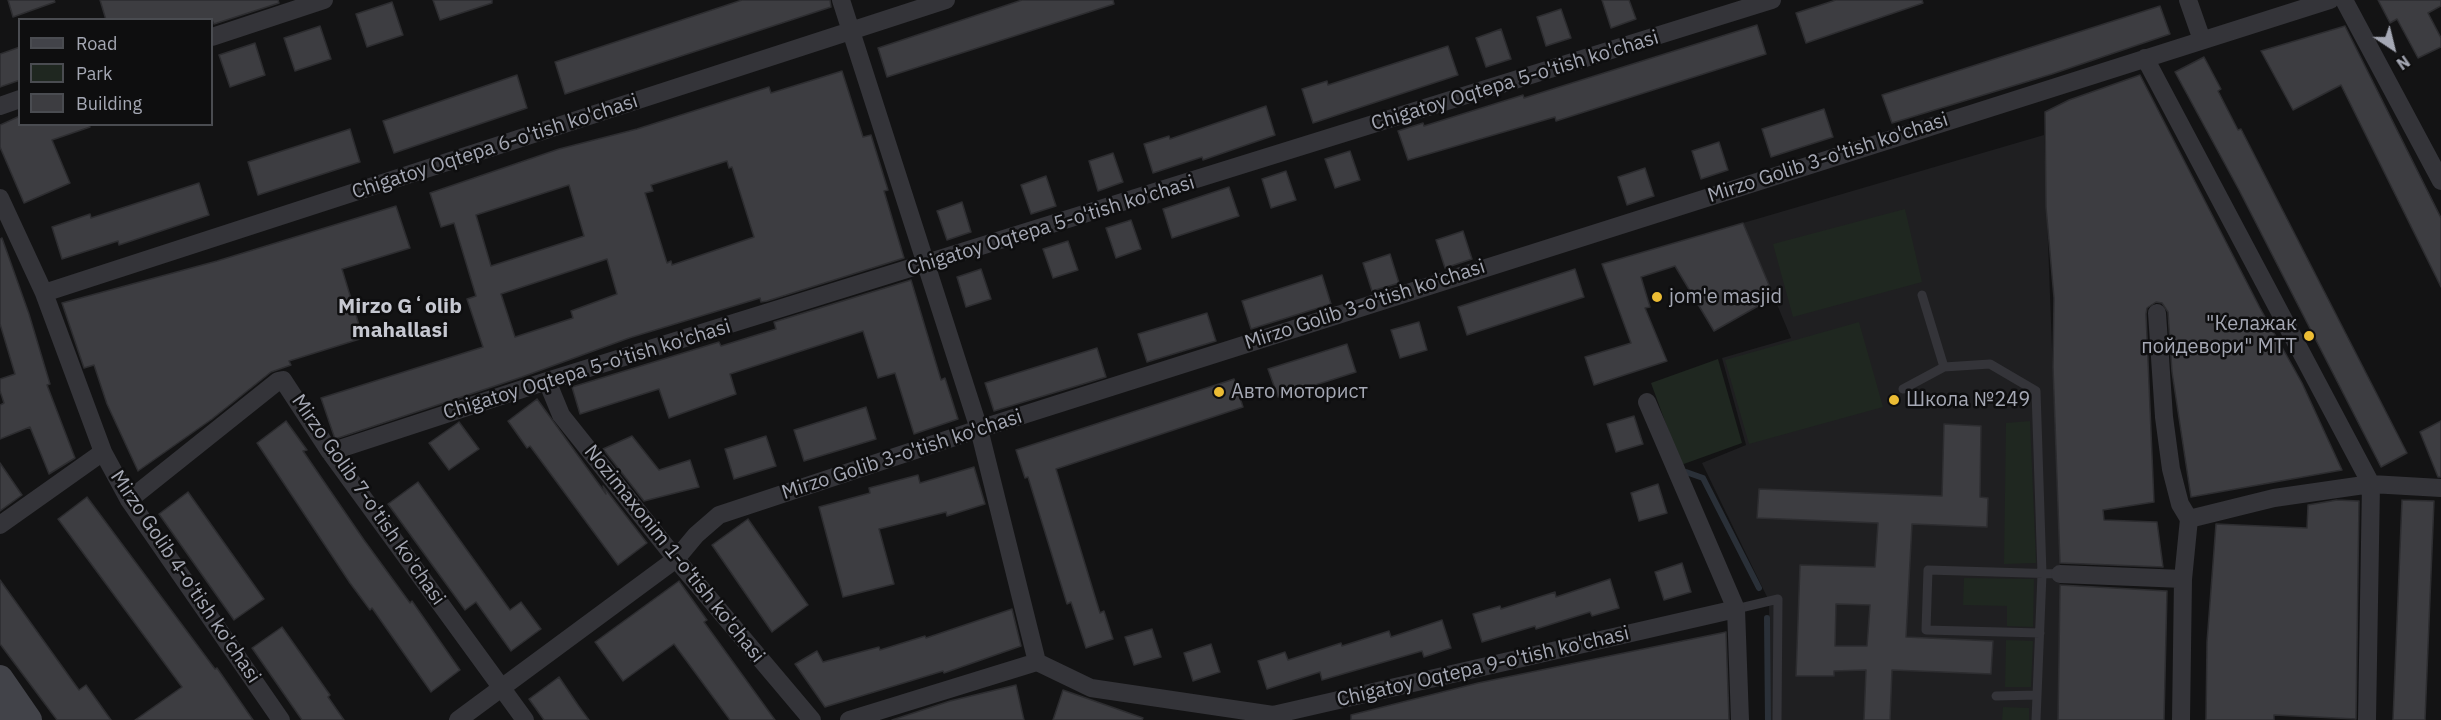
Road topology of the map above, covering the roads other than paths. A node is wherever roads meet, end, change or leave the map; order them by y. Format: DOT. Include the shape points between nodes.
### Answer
graph roads {
  1 [pos="324,0"];
  2 [pos="841,0"];
  3 [pos="946,0"];
  4 [pos="1772,0"];
  5 [pos="2188,0"];
  6 [pos="2330,0"];
  7 [pos="2344,0"];
  8 [pos="851,31"];
  9 [pos="213,37"];
  10 [pos="2202,40"];
  11 [pos="2145,58"];
  12 [pos="18,100"];
  13 [pos="0,106"];
  14 [pos="2441,181"];
  15 [pos="0,198"];
  16 [pos="926,265"];
  17 [pos="44,293"];
  18 [pos="1922,294"];
  19 [pos="2157,313"];
  20 [pos="1944,367"];
  21 [pos="547,381"];
  22 [pos="1903,389"];
  23 [pos="1647,402"];
  24 [pos="979,429"];
  25 [pos="103,452"];
  26 [pos="330,452"];
  27 [pos="2371,484"];
  28 [pos="2441,488"];
  29 [pos="129,500"];
  30 [pos="2189,519"];
  31 [pos="0,525"];
  32 [pos="676,559"];
  33 [pos="2051,574"];
  34 [pos="2183,579"];
  35 [pos="1736,609"];
  36 [pos="2040,633"];
  37 [pos="1037,662"];
  38 [pos="0,678"];
  39 [pos="502,688"];
  40 [pos="2037,695"];
  41 [pos="1996,696"];
  42 [pos="0,714"];
  43 [pos="1273,717"];
  44 [pos="4,720"];
  45 [pos="29,720"];
  46 [pos="281,720"];
  47 [pos="458,720"];
  48 [pos="525,720"];
  49 [pos="812,720"];
  50 [pos="849,720"];
  51 [pos="1740,720"];
  52 [pos="1777,720"];
  53 [pos="2036,720"];
  54 [pos="2181,720"];
  55 [pos="2367,720"];
  1 -- 9 [label="street"];
  2 -- 8 [label="street"];
  3 -- 8 [label="street, Chigatoy Oqtepa 6-o'tish ko'chasi"];
  4 -- 16 [label="street, Chigatoy Oqtepa 5-o'tish ko'chasi"];
  5 -- 10 [label="street"];
  6 -- 10 [label="street, Mirzo Golib 3-o'tish ko'chasi"];
  7 -- 14 [label="street"];
  8 -- 16 [label="street"];
  8 -- 17 [label="street, Chigatoy Oqtepa 6-o'tish ko'chasi"];
  10 -- 11 [label="street, Mirzo Golib 3-o'tish ko'chasi"];
  11 -- 24 [label="street, Mirzo Golib 3-o'tish ko'chasi"];
  11 -- 27 [label="street"];
  12 -- 13 [label="street"];
  15 -- 17 [label="street, Mirzo Golib 4-o'tish ko'chasi"];
  16 -- 21 [label="street, Chigatoy Oqtepa 5-o'tish ko'chasi"];
  16 -- 24 [label="street"];
  17 -- 25 [label="street, Mirzo Golib 4-o'tish ko'chasi"];
  18 -- 20 [label="lane"];
  19 -- 30 [label="street" via="2171,469 2180,504"];
  20 -- 22 [label="lane"];
  20 -- 33 [label="lane" via="1990,364 2036,391"];
  21 -- 26 [label="street, Chigatoy Oqtepa 5-o'tish ko'chasi"];
  21 -- 32 [label="street, Nozimaxonim 1-o'tish ko'chasi" via="561,415"];
  23 -- 35 [label="street"];
  24 -- 32 [label="street, Mirzo Golib 3-o'tish ko'chasi" via="719,515"];
  24 -- 37 [label="street"];
  25 -- 29 [label="street, Mirzo Golib 4-o'tish ko'chasi"];
  25 -- 31 [label="street"];
  26 -- 29 [label="street, Mirzo Golib 7-o'tish ko'chasi" via="285,382 278,381"];
  26 -- 39 [label="street, Mirzo Golib 7-o'tish ko'chasi"];
  27 -- 28 [label="street"];
  27 -- 30 [label="street" via="2274,498"];
  27 -- 55 [label="street"];
  29 -- 46 [label="street, Mirzo Golib 4-o'tish ko'chasi"];
  30 -- 34 [label="street"];
  32 -- 39 [label="street, Mirzo Golib 3-o'tish ko'chasi"];
  32 -- 49 [label="street, Nozimaxonim 1-o'tish ko'chasi"];
  33 -- 34 [label="street"];
  33 -- 36 [label="lane"];
  33 -- 36 [label="lane" via="1928,570 1926,630"];
  34 -- 54 [label="street"];
  35 -- 43 [label="street, Chigatoy Oqtepa 9-o'tish ko'chasi"];
  35 -- 51 [label="street"];
  35 -- 52 [label="lane" via="1778,599"];
  36 -- 40 [label="lane"];
  37 -- 43 [label="street, Chigatoy Oqtepa 9-o'tish ko'chasi" via="1091,688"];
  37 -- 50 [label="street"];
  38 -- 45 [label="main road"];
  39 -- 47 [label="street, Mirzo Golib 3-o'tish ko'chasi"];
  39 -- 48 [label="street, Mirzo Golib 7-o'tish ko'chasi"];
  40 -- 41 [label="lane"];
  40 -- 53 [label="lane"];
  42 -- 44 [label="main road"];
}
